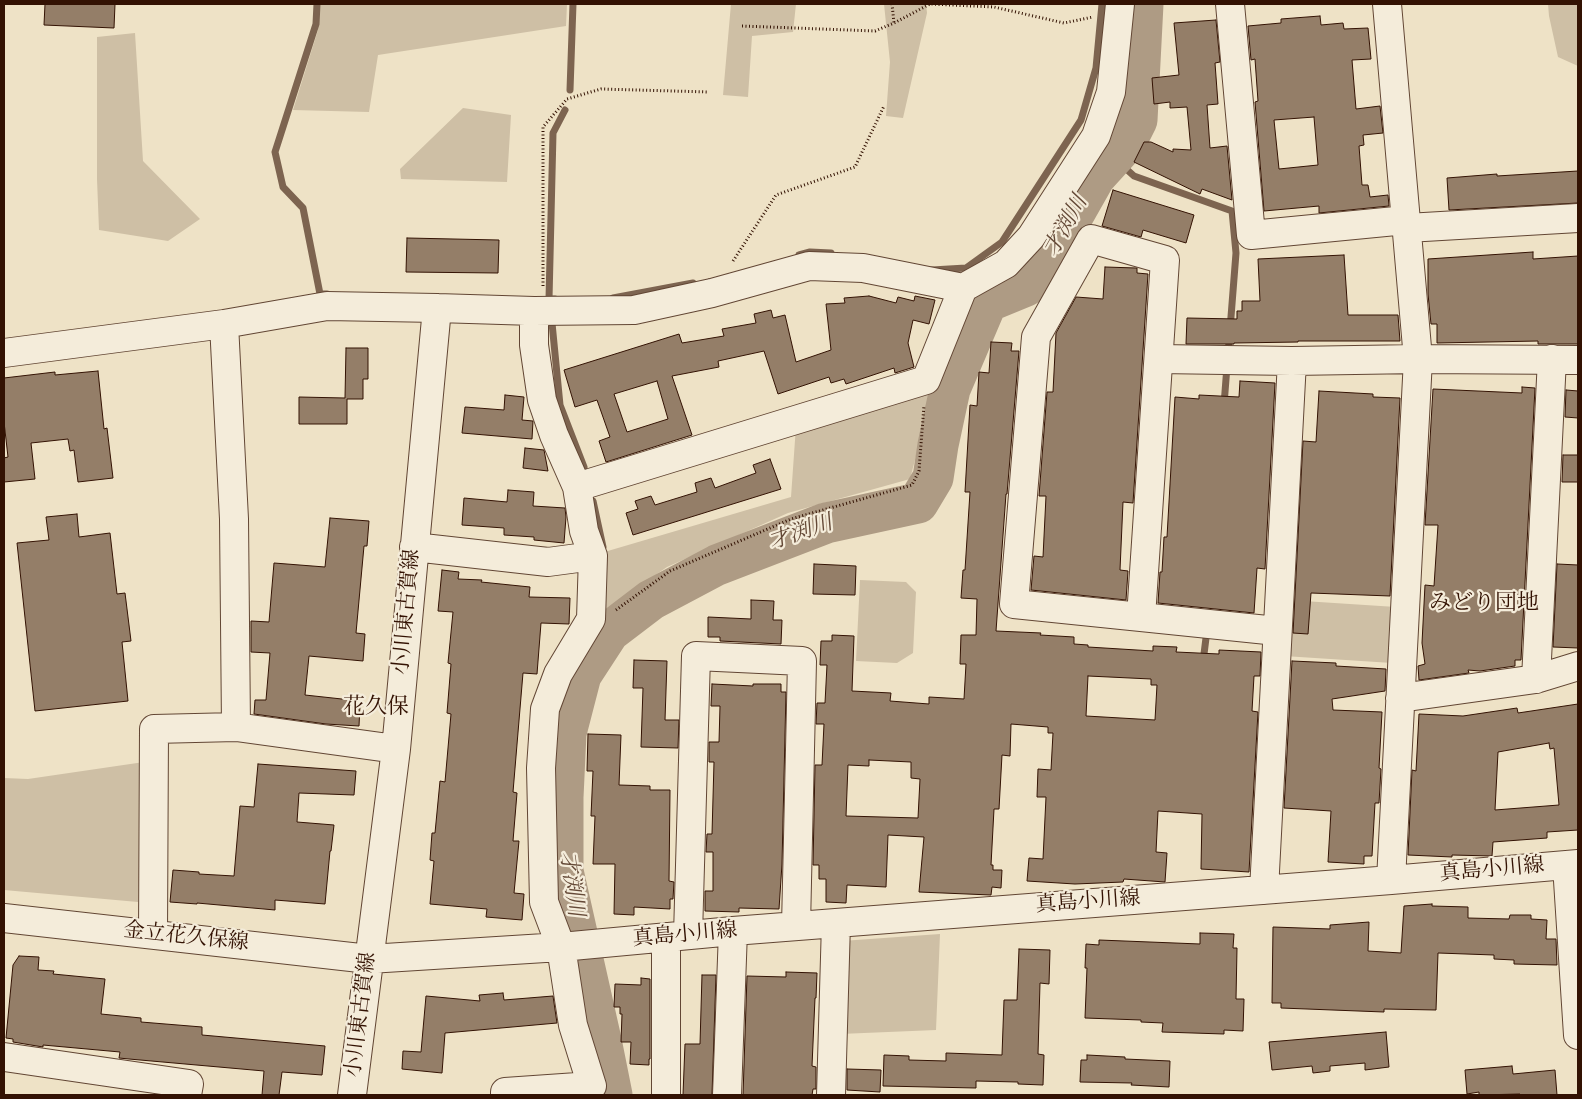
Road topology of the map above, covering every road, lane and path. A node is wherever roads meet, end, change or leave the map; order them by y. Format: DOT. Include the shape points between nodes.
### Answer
graph roads {
  1 [pos="892,4"];
  2 [pos="1120,4"];
  3 [pos="1230,4"];
  4 [pos="1387,4"];
  5 [pos="1090,18"];
  6 [pos="894,24"];
  7 [pos="742,26"];
  8 [pos="709,92"];
  9 [pos="884,106"];
  10 [pos="1578,218"];
  11 [pos="1407,224"];
  12 [pos="963,288"];
  13 [pos="712,293"];
  14 [pos="437,308"];
  15 [pos="539,311"];
  16 [pos="224,324"];
  17 [pos="4,353"];
  18 [pos="1159,359"];
  19 [pos="1418,359"];
  20 [pos="1565,359"];
  21 [pos="1292,361"];
  22 [pos="926,380"];
  23 [pos="577,487"];
  24 [pos="414,547"];
  25 [pos="593,556"];
  26 [pos="1140,617"];
  27 [pos="592,619"];
  28 [pos="1277,631"];
  29 [pos="1578,666"];
  30 [pos="1536,679"];
  31 [pos="1400,698"];
  32 [pos="236,727"];
  33 [pos="396,749"];
  34 [pos="1572,864"];
  35 [pos="1391,880"];
  36 [pos="1264,890"];
  37 [pos="4,918"];
  38 [pos="836,923"];
  39 [pos="796,926"];
  40 [pos="733,931"];
  41 [pos="153,934"];
  42 [pos="677,936"];
  43 [pos="561,946"];
  44 [pos="369,959"];
  45 [pos="1578,1034"];
  46 [pos="4,1057"];
  47 [pos="188,1095"];
  48 [pos="352,1095"];
  49 [pos="505,1095"];
  50 [pos="666,1095"];
  51 [pos="727,1095"];
  52 [pos="830,1095"];
  1 -- 6 [label="path"];
  2 -- 12 [label="street" via="1111,92 1096,136 1030,237 1006,264"];
  3 -- 11 [label="street" via="1251,235"];
  4 -- 11 [label="street"];
  5 -- 6 [label="path" via="1064,23 994,7 930,4"];
  6 -- 7 [label="path" via="875,31"];
  8 -- 15 [label="path" via="601,89 567,99 543,127"];
  9 -- 13 [label="path" via="855,167 776,195"];
  10 -- 11 [label="street"];
  11 -- 19 [label="street"];
  12 -- 13 [label="street" via="863,268 809,266"];
  12 -- 22 [label="street"];
  13 -- 15 [label="street" via="634,310"];
  14 -- 15 [label="street"];
  14 -- 16 [label="street" via="327,306"];
  14 -- 24 [label="street, 小川東古賀線"];
  15 -- 23 [label="street" via="534,345 542,400"];
  16 -- 17 [label="street"];
  16 -- 32 [label="street" via="234,519"];
  18 -- 21 [label="street"];
  18 -- 26 [label="street"];
  18 -- 26 [label="street" via="1165,260 1091,239 1036,337 1014,604"];
  19 -- 20 [label="street"];
  19 -- 21 [label="street"];
  19 -- 31 [label="street"];
  20 -- 30 [label="street"];
  21 -- 28 [label="street"];
  22 -- 23 [label="street"];
  22 -- 27 [label="path" via="919,471 912,485 791,519 670,571 609,615"];
  23 -- 25 [label="street" via="584,531"];
  24 -- 25 [label="street" via="548,562"];
  24 -- 33 [label="street, 小川東古賀線"];
  25 -- 27 [label="street"];
  26 -- 28 [label="street"];
  27 -- 43 [label="street" via="558,674 545,709 542,768 544,902"];
  28 -- 36 [label="street"];
  29 -- 30 [label="street"];
  30 -- 31 [label="street"];
  31 -- 35 [label="street"];
  32 -- 33 [label="street"];
  32 -- 41 [label="street" via="154,729"];
  33 -- 44 [label="street, 小川東古賀線"];
  34 -- 35 [label="street, 真島小川線"];
  34 -- 45 [label="street"];
  35 -- 36 [label="street, 真島小川線"];
  36 -- 38 [label="street, 真島小川線"];
  37 -- 41 [label="street, 金立花久保線"];
  38 -- 39 [label="street, 真島小川線"];
  38 -- 52 [label="street"];
  39 -- 40 [label="street, 真島小川線"];
  39 -- 42 [label="street" via="802,661 696,656"];
  40 -- 42 [label="street, 真島小川線"];
  40 -- 51 [label="street"];
  41 -- 44 [label="street, 金立花久保線"];
  42 -- 43 [label="street, 真島小川線"];
  42 -- 50 [label="street"];
  43 -- 44 [label="street"];
  43 -- 49 [label="street" via="573,1025 592,1086 505,1092"];
  44 -- 48 [label="street, 小川東古賀線"];
  46 -- 47 [label="street" via="188,1084"];
}
